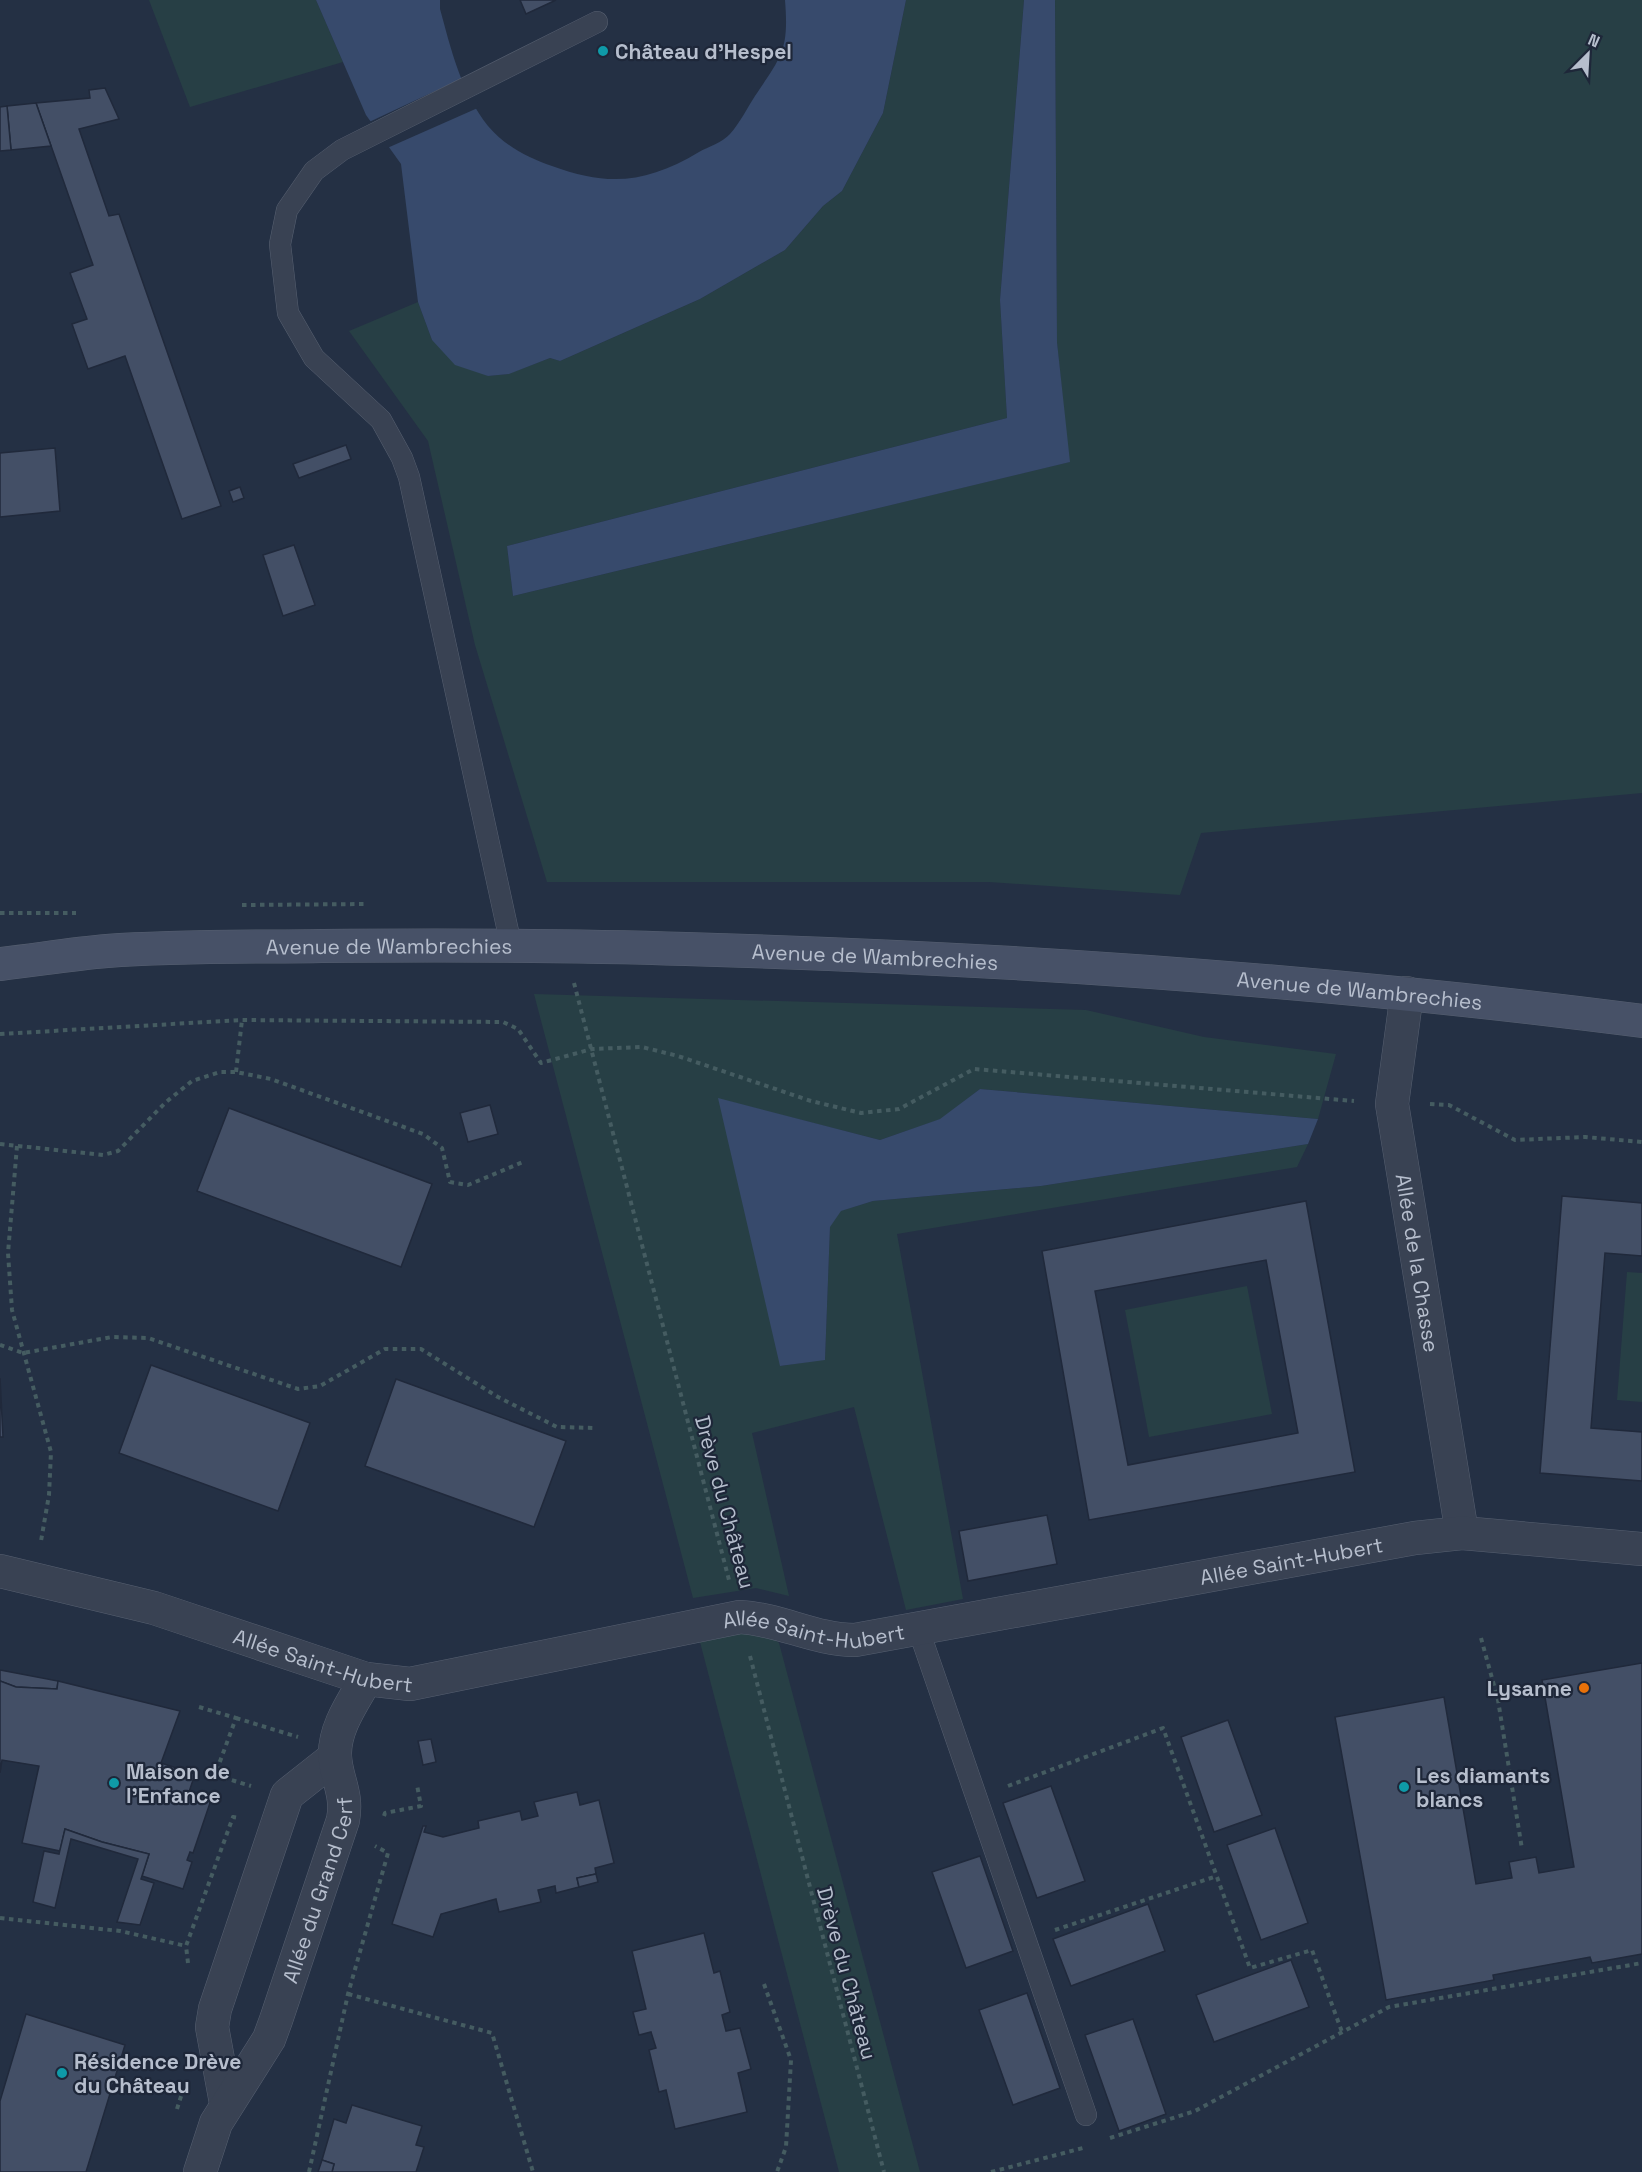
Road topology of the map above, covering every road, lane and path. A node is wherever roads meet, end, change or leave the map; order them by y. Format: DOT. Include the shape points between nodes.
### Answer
graph roads {
  1 [pos="597,22"];
  2 [pos="511,945"];
  3 [pos="0,946"];
  4 [pos="106,951"];
  5 [pos="0,964"];
  6 [pos="585,980"];
  7 [pos="1407,993"];
  8 [pos="242,1020"];
  9 [pos="1642,1021"];
  10 [pos="0,1034"];
  11 [pos="592,1049"];
  12 [pos="236,1072"];
  13 [pos="1392,1104"];
  14 [pos="1642,1142"];
  15 [pos="0,1144"];
  16 [pos="17,1146"];
  17 [pos="523,1162"];
  18 [pos="0,1345"];
  19 [pos="23,1353"];
  20 [pos="594,1428"];
  21 [pos="1462,1533"];
  22 [pos="38,1546"];
  23 [pos="1642,1549"];
  24 [pos="0,1570"];
  25 [pos="740,1617"];
  26 [pos="918,1628"];
  27 [pos="1481,1638"];
  28 [pos="366,1679"];
  29 [pos="199,1707"];
  30 [pos="335,1757"];
  31 [pos="417,1785"];
  32 [pos="253,1787"];
  33 [pos="975,1798"];
  34 [pos="246,1811"];
  35 [pos="382,1824"];
  36 [pos="378,1835"];
  37 [pos="1522,1849"];
  38 [pos="1217,1876"];
  39 [pos="0,1918"];
  40 [pos="1025,1940"];
  41 [pos="1642,1963"];
  42 [pos="764,1984"];
  43 [pos="348,1994"];
  44 [pos="1342,2032"];
  45 [pos="226,2103"];
  46 [pos="1086,2115"];
  47 [pos="1107,2139"];
  48 [pos="1088,2146"];
  49 [pos="200,2172"];
  50 [pos="309,2172"];
  51 [pos="532,2172"];
  52 [pos="777,2172"];
  53 [pos="884,2172"];
  54 [pos="991,2172"];
  1 -- 2 [label="lane" via="342,150 314,171 287,210 280,244 288,313 314,358 381,420 409,477"];
  2 -- 4 [label="main road, Avenue de Wambrechies"];
  2 -- 7 [label="main road, Avenue de Wambrechies" via="1004,961"];
  3 -- 4 [label="main road, Avenue de Wambrechies"];
  4 -- 5 [label="main road, Avenue de Wambrechies"];
  6 -- 11 [label="path, Drève du Château" via="573,980"];
  7 -- 9 [label="main road, Avenue de Wambrechies"];
  7 -- 13 [label="street, Allée de la Chasse"];
  8 -- 10 [label="path"];
  8 -- 11 [label="path" via="503,1022 518,1029 541,1063"];
  8 -- 12 [label="path"];
  11 -- 13 [label="path" via="642,1047 861,1113 899,1109 974,1069"];
  11 -- 25 [label="path, Drève du Château"];
  12 -- 16 [label="path" via="219,1072 192,1081 118,1151 103,1155"];
  12 -- 17 [label="path" via="271,1079 423,1134 442,1149 450,1182 468,1185"];
  13 -- 14 [label="path" via="1449,1105 1515,1140 1585,1137"];
  13 -- 21 [label="street, Allée de la Chasse"];
  15 -- 16 [label="path"];
  16 -- 19 [label="path" via="8,1253 12,1310"];
  18 -- 19 [label="path"];
  19 -- 20 [label="path" via="112,1336 148,1338 298,1389 320,1386 385,1349 421,1349 498,1397 557,1427"];
  19 -- 22 [label="path" via="51,1452 49,1495"];
  21 -- 23 [label="street, Allée Saint-Hubert"];
  21 -- 26 [label="street, Allée Saint-Hubert" via="1415,1538"];
  24 -- 28 [label="street, Allée Saint-Hubert" via="154,1608"];
  25 -- 26 [label="street, Allée Saint-Hubert" via="785,1624 835,1640"];
  25 -- 28 [label="street, Allée Saint-Hubert" via="410,1684"];
  25 -- 53 [label="path, Drève du Château"];
  26 -- 33 [label="lane"];
  27 -- 37 [label="path" via="1498,1700"];
  28 -- 30 [label="street" via="341,1724"];
  29 -- 32 [label="path" via="236,1718 215,1775"];
  30 -- 45 [label="street, Allée du Grand Cerf" via="344,1792 343,1820 269,2039"];
  30 -- 45 [label="street, Allée du Grand Cerf" via="287,1795 215,2009 212,2027"];
  31 -- 35 [label="path" via="421,1806 385,1812"];
  33 -- 38 [label="path" via="1164,1728"];
  33 -- 40 [label="lane"];
  34 -- 39 [label="path" via="240,1818 233,1817 186,1946 120,1931"];
  36 -- 43 [label="path" via="375,1846 388,1853"];
  38 -- 40 [label="path"];
  38 -- 44 [label="path" via="1250,1968 1312,1950"];
  40 -- 46 [label="lane"];
  41 -- 44 [label="path" via="1389,2007"];
  42 -- 52 [label="path" via="791,2060 786,2147"];
  43 -- 50 [label="path"];
  43 -- 51 [label="path" via="492,2033"];
  44 -- 47 [label="path" via="1195,2111"];
  45 -- 49 [label="street, Allée du Grand Cerf"];
  48 -- 54 [label="path"];
}
